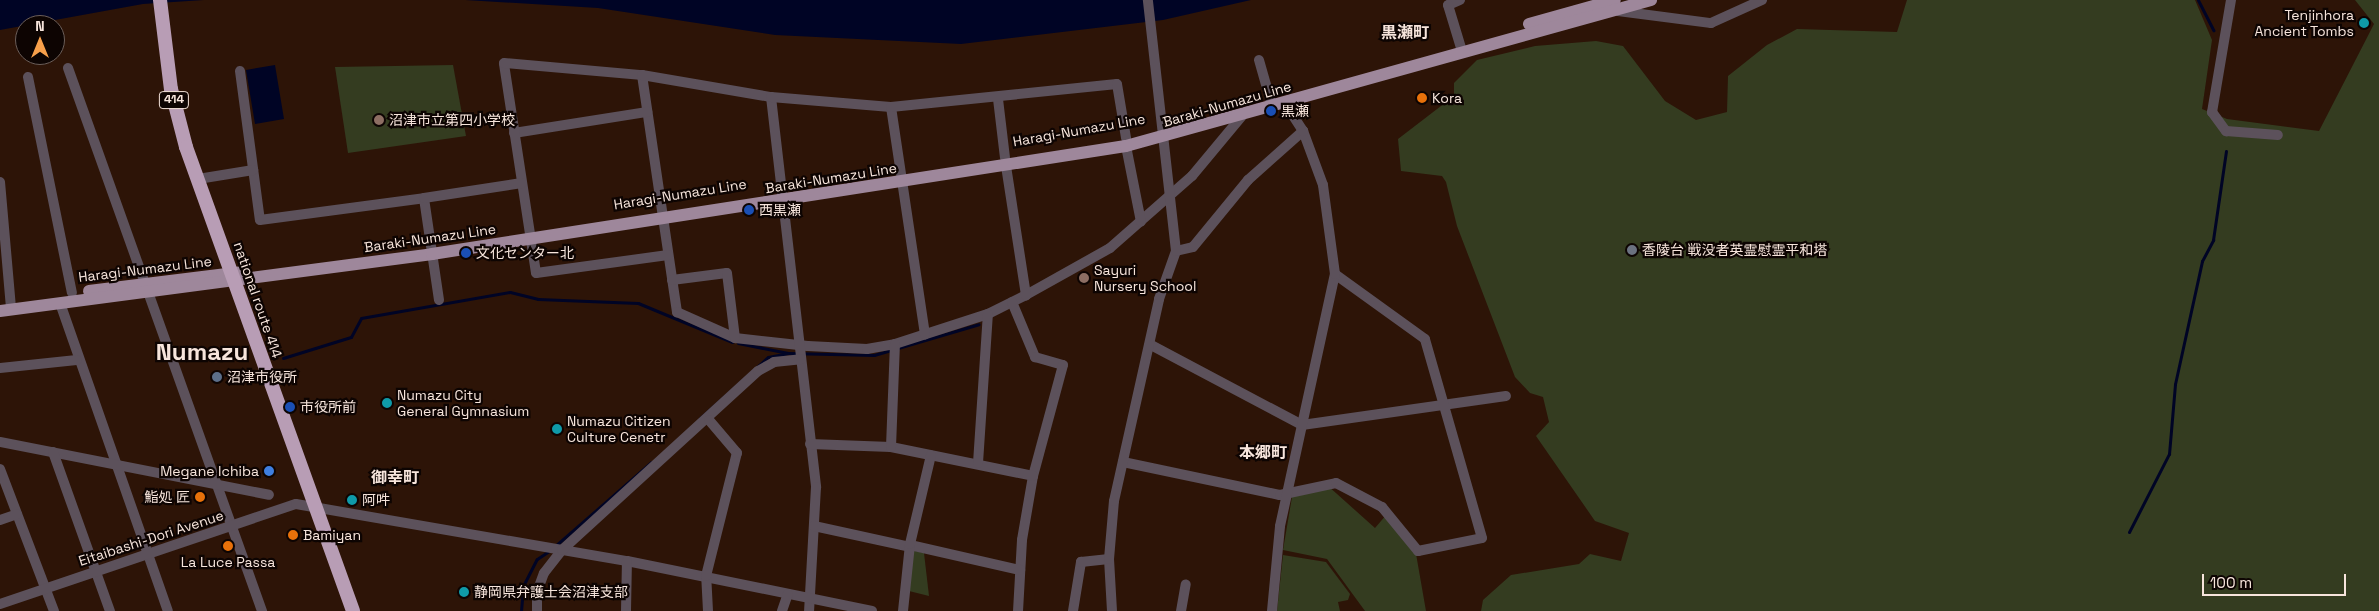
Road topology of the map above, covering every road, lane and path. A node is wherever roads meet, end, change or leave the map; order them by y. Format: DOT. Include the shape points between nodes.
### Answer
graph roads {
  1 [pos="160,0"];
  2 [pos="1148,0"];
  3 [pos="1460,0"];
  4 [pos="1651,0"];
  5 [pos="1762,0"];
  6 [pos="2231,0"];
  7 [pos="1614,3"];
  8 [pos="1461,47"];
  9 [pos="1259,60"];
  10 [pos="68,68"];
  11 [pos="240,71"];
  12 [pos="642,75"];
  13 [pos="28,77"];
  14 [pos="771,97"];
  15 [pos="998,99"];
  16 [pos="1276,103"];
  17 [pos="892,107"];
  18 [pos="647,112"];
  19 [pos="1242,116"];
  20 [pos="1303,131"];
  21 [pos="514,132"];
  22 [pos="1161,135"];
  23 [pos="2278,135"];
  24 [pos="1126,142"];
  25 [pos="1006,162"];
  26 [pos="253,170"];
  27 [pos="901,178"];
  28 [pos="198,179"];
  29 [pos="522,183"];
  30 [pos="0,184"];
  31 [pos="1169,194"];
  32 [pos="783,197"];
  33 [pos="424,198"];
  34 [pos="663,215"];
  35 [pos="1141,222"];
  36 [pos="530,235"];
  37 [pos="431,250"];
  38 [pos="1176,251"];
  39 [pos="668,255"];
  40 [pos="1335,274"];
  41 [pos="233,278"];
  42 [pos="672,280"];
  43 [pos="144,289"];
  44 [pos="72,293"];
  45 [pos="1026,295"];
  46 [pos="439,300"];
  47 [pos="1012,302"];
  48 [pos="60,303"];
  49 [pos="5,306"];
  50 [pos="988,314"];
  51 [pos="925,334"];
  52 [pos="735,338"];
  53 [pos="895,344"];
  54 [pos="800,345"];
  55 [pos="1151,345"];
  56 [pos="801,359"];
  57 [pos="77,360"];
  58 [pos="0,368"];
  59 [pos="1506,396"];
  60 [pos="1444,406"];
  61 [pos="709,420"];
  62 [pos="1302,425"];
  63 [pos="0,442"];
  64 [pos="810,444"];
  65 [pos="891,447"];
  66 [pos="53,452"];
  67 [pos="931,455"];
  68 [pos="1123,462"];
  69 [pos="978,463"];
  70 [pos="116,464"];
  71 [pos="0,469"];
  72 [pos="1033,476"];
  73 [pos="216,484"];
  74 [pos="1289,494"];
  75 [pos="269,495"];
  76 [pos="312,506"];
  77 [pos="17,514"];
  78 [pos="0,520"];
  79 [pos="232,526"];
  80 [pos="814,526"];
  81 [pos="910,546"];
  82 [pos="562,550"];
  83 [pos="147,552"];
  84 [pos="1109,559"];
  85 [pos="627,562"];
  86 [pos="96,570"];
  87 [pos="1020,570"];
  88 [pos="706,576"];
  89 [pos="1186,584"];
  90 [pos="46,588"];
  91 [pos="788,594"];
  92 [pos="808,597"];
  93 [pos="0,604"];
  94 [pos="54,611"];
  95 [pos="110,611"];
  96 [pos="168,611"];
  97 [pos="262,611"];
  98 [pos="353,611"];
  99 [pos="537,611"];
  100 [pos="626,611"];
  101 [pos="708,611"];
  102 [pos="782,611"];
  103 [pos="809,611"];
  104 [pos="872,611"];
  105 [pos="903,611"];
  106 [pos="1018,611"];
  107 [pos="1073,611"];
  108 [pos="1112,611"];
  109 [pos="1182,611"];
  110 [pos="1272,611"];
  1 -- 28 [label="highway, national route 414 / 414" via="178,121"];
  2 -- 22 [label="street"];
  3 -- 8 [label="street" via="1448,5"];
  4 -- 7 [label="main road, Baraki-Numazu Line"];
  5 -- 7 [label="street" via="1711,23"];
  6 -- 23 [label="street" via="2212,112 2226,131"];
  7 -- 8 [label="main road, Baraki-Numazu Line"];
  8 -- 16 [label="main road, Baraki-Numazu Line"];
  9 -- 16 [label="street"];
  10 -- 43 [label="street"];
  11 -- 26 [label="street"];
  12 -- 14 [label="street"];
  12 -- 18 [label="street"];
  12 -- 21 [label="street" via="504,63"];
  13 -- 44 [label="street"];
  14 -- 17 [label="street"];
  14 -- 32 [label="street"];
  15 -- 17 [label="street"];
  15 -- 24 [label="street" via="1117,84"];
  15 -- 25 [label="street"];
  16 -- 19 [label="main road, Baraki-Numazu Line"];
  16 -- 20 [label="street"];
  16 -- 22 [label="main road, Haragi-Numazu Line"];
  17 -- 27 [label="street"];
  18 -- 21 [label="street"];
  18 -- 34 [label="street"];
  19 -- 22 [label="main road, Baraki-Numazu Line"];
  19 -- 31 [label="street" via="1192,176"];
  20 -- 38 [label="street" via="1248,180 1193,247"];
  20 -- 40 [label="street" via="1323,185"];
  21 -- 29 [label="street"];
  22 -- 24 [label="main road, Baraki-Numazu Line"];
  22 -- 31 [label="street"];
  24 -- 25 [label="main road, Baraki-Numazu Line"];
  24 -- 35 [label="street"];
  25 -- 27 [label="main road, Baraki-Numazu Line"];
  25 -- 45 [label="street"];
  26 -- 28 [label="street"];
  26 -- 33 [label="street" via="260,220"];
  27 -- 32 [label="main road, Baraki-Numazu Line"];
  27 -- 51 [label="street"];
  28 -- 41 [label="highway, national route 414 / 414"];
  29 -- 33 [label="street"];
  29 -- 36 [label="street"];
  30 -- 49 [label="street"];
  31 -- 35 [label="street"];
  31 -- 38 [label="street"];
  32 -- 34 [label="main road, Baraki-Numazu Line"];
  32 -- 54 [label="street"];
  33 -- 37 [label="street"];
  34 -- 36 [label="main road, Baraki-Numazu Line"];
  34 -- 39 [label="street"];
  35 -- 45 [label="street" via="1110,248"];
  36 -- 37 [label="main road, Baraki-Numazu Line"];
  36 -- 39 [label="street" via="536,273"];
  37 -- 41 [label="main road, Baraki-Numazu Line"];
  37 -- 46 [label="street"];
  38 -- 55 [label="street" via="1159,298"];
  39 -- 42 [label="street"];
  40 -- 60 [label="street" via="1425,339"];
  40 -- 62 [label="street"];
  41 -- 43 [label="main road, Baraki-Numazu Line"];
  41 -- 76 [label="highway, national route 414 / 414"];
  42 -- 52 [label="street" via="677,312"];
  42 -- 52 [label="street" via="726,273"];
  43 -- 44 [label="main road, Haragi-Numazu Line"];
  43 -- 48 [label="main road, Baraki-Numazu Line"];
  43 -- 73 [label="street"];
  44 -- 49 [label="main road, Haragi-Numazu Line"];
  45 -- 47 [label="street"];
  47 -- 50 [label="street"];
  47 -- 72 [label="street" via="1035,357 1063,365"];
  48 -- 49 [label="main road, Baraki-Numazu Line"];
  48 -- 57 [label="street"];
  50 -- 51 [label="street"];
  50 -- 69 [label="street"];
  51 -- 53 [label="street"];
  52 -- 54 [label="street"];
  53 -- 54 [label="street" via="867,350"];
  53 -- 65 [label="street"];
  54 -- 56 [label="street"];
  55 -- 62 [label="street"];
  55 -- 68 [label="street"];
  56 -- 61 [label="street" via="774,362 758,371"];
  56 -- 64 [label="street"];
  57 -- 58 [label="street"];
  57 -- 70 [label="street"];
  59 -- 60 [label="street"];
  60 -- 62 [label="street"];
  60 -- 74 [label="street" via="1482,538 1418,551 1382,507 1336,483"];
  61 -- 82 [label="street"];
  61 -- 88 [label="street" via="737,453"];
  62 -- 74 [label="street"];
  63 -- 66 [label="street"];
  64 -- 65 [label="street"];
  64 -- 80 [label="street" via="816,487"];
  65 -- 67 [label="street"];
  66 -- 70 [label="street"];
  66 -- 86 [label="street"];
  67 -- 69 [label="street"];
  67 -- 81 [label="street"];
  68 -- 74 [label="street"];
  68 -- 84 [label="street"];
  69 -- 72 [label="street"];
  70 -- 73 [label="street"];
  70 -- 83 [label="street"];
  71 -- 77 [label="street"];
  72 -- 87 [label="street"];
  73 -- 75 [label="street"];
  73 -- 79 [label="street"];
  74 -- 110 [label="street" via="1280,526"];
  76 -- 79 [label="street, Eitaibashi-Dori Avenue" via="296,504"];
  76 -- 82 [label="street, Eitaibashi-Dori Avenue"];
  76 -- 98 [label="highway, national route 414 / 414"];
  77 -- 78 [label="street"];
  77 -- 90 [label="street"];
  79 -- 83 [label="street, Eitaibashi-Dori Avenue"];
  79 -- 97 [label="street"];
  80 -- 81 [label="street"];
  80 -- 92 [label="street"];
  81 -- 87 [label="street"];
  81 -- 105 [label="street"];
  82 -- 85 [label="street, Eitaibashi-Dori Avenue"];
  82 -- 99 [label="street" via="544,573 537,592"];
  83 -- 86 [label="street, Eitaibashi-Dori Avenue"];
  83 -- 96 [label="street"];
  84 -- 107 [label="street" via="1081,562"];
  84 -- 108 [label="street"];
  85 -- 88 [label="street, Eitaibashi-Dori Avenue"];
  85 -- 100 [label="street"];
  86 -- 90 [label="street, Eitaibashi-Dori Avenue"];
  86 -- 95 [label="street"];
  87 -- 106 [label="street"];
  88 -- 91 [label="street, Eitaibashi-Dori Avenue"];
  88 -- 101 [label="street"];
  89 -- 109 [label="street"];
  90 -- 93 [label="street, Eitaibashi-Dori Avenue"];
  90 -- 94 [label="street"];
  91 -- 92 [label="street, Eitaibashi-Dori Avenue"];
  91 -- 102 [label="street"];
  92 -- 103 [label="street"];
  92 -- 104 [label="street, Eitaibashi-Dori Avenue"];
}
